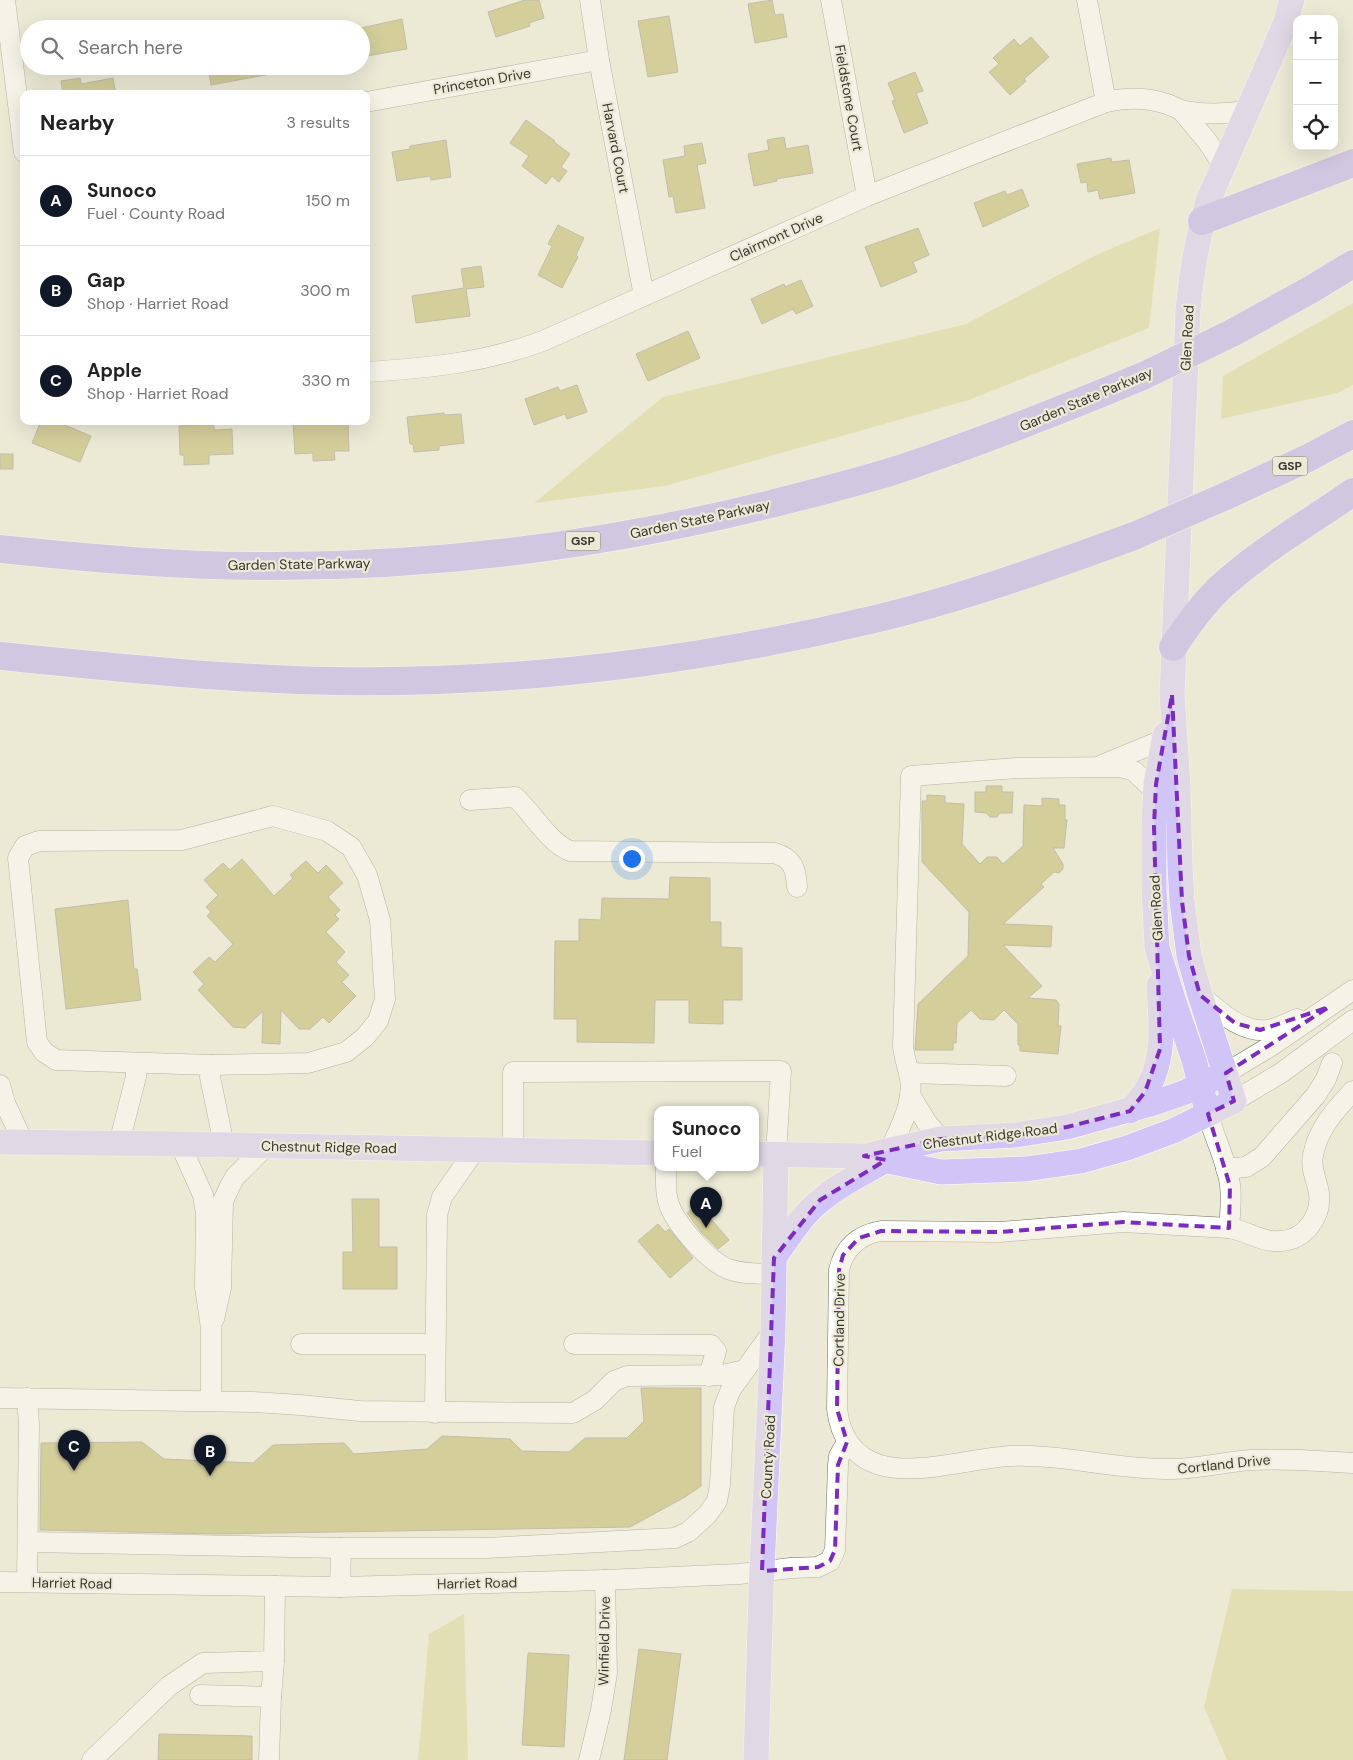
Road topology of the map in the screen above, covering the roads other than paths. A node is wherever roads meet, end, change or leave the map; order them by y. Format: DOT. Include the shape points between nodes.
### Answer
graph roads {
  1 [pos="4,0"];
  2 [pos="590,0"];
  3 [pos="832,0"];
  4 [pos="1088,0"];
  5 [pos="1292,0"];
  6 [pos="598,60"];
  7 [pos="370,101"];
  8 [pos="1106,102"];
  9 [pos="1182,111"];
  10 [pos="1247,111"];
  11 [pos="20,122"];
  12 [pos="1353,162"];
  13 [pos="1223,165"];
  14 [pos="867,196"];
  15 [pos="1202,221"];
  16 [pos="1353,264"];
  17 [pos="644,296"];
  18 [pos="370,372"];
  19 [pos="1353,434"];
  20 [pos="1353,492"];
  21 [pos="0,549"];
  22 [pos="1174,647"];
  23 [pos="0,656"];
  24 [pos="1172,695"];
  25 [pos="1165,739"];
  26 [pos="1100,766"];
  27 [pos="1156,790"];
  28 [pos="470,800"];
  29 [pos="797,887"];
  30 [pos="1158,948"];
  31 [pos="1353,990"];
  32 [pos="1200,995"];
  33 [pos="1329,1007"];
  34 [pos="1353,1020"];
  35 [pos="1324,1041"];
  36 [pos="136,1063"];
  37 [pos="1332,1063"];
  38 [pos="212,1065"];
  39 [pos="1226,1073"];
  40 [pos="909,1074"];
  41 [pos="1006,1076"];
  42 [pos="0,1085"];
  43 [pos="1200,1085"];
  44 [pos="1353,1091"];
  45 [pos="910,1095"];
  46 [pos="1234,1101"];
  47 [pos="1130,1111"];
  48 [pos="1208,1114"];
  49 [pos="941,1139"];
  50 [pos="12,1142"];
  51 [pos="119,1143"];
  52 [pos="180,1144"];
  53 [pos="224,1145"];
  54 [pos="266,1146"];
  55 [pos="475,1150"];
  56 [pos="513,1150"];
  57 [pos="654,1153"];
  58 [pos="766,1155"];
  59 [pos="880,1156"];
  60 [pos="1226,1169"];
  61 [pos="666,1171"];
  62 [pos="1230,1228"];
  63 [pos="774,1266"];
  64 [pos="211,1328"];
  65 [pos="773,1331"];
  66 [pos="301,1344"];
  67 [pos="435,1344"];
  68 [pos="574,1344"];
  69 [pos="746,1370"];
  70 [pos="709,1376"];
  71 [pos="0,1398"];
  72 [pos="27,1398"];
  73 [pos="211,1401"];
  74 [pos="435,1413"];
  75 [pos="847,1442"];
  76 [pos="1353,1463"];
  77 [pos="28,1542"];
  78 [pos="341,1548"];
  79 [pos="762,1571"];
  80 [pos="605,1580"];
  81 [pos="0,1582"];
  82 [pos="27,1582"];
  83 [pos="275,1586"];
  84 [pos="340,1587"];
  85 [pos="274,1661"];
  86 [pos="200,1695"];
  87 [pos="271,1697"];
  88 [pos="92,1760"];
  89 [pos="269,1760"];
  90 [pos="589,1760"];
  91 [pos="756,1760"];
  1 -- 11 [label="street"];
  2 -- 6 [label="street, Harvard Court"];
  3 -- 14 [label="street, Fieldstone Court"];
  4 -- 8 [label="street"];
  5 -- 10 [label="main road, Glen Road" via="1285,24"];
  6 -- 7 [label="street, Princeton Drive"];
  6 -- 17 [label="street, Harvard Court"];
  8 -- 9 [label="street, Clairmont Drive" via="1143,98"];
  8 -- 14 [label="street, Clairmont Drive"];
  9 -- 10 [label="street, Clairmont Drive" via="1216,115"];
  9 -- 13 [label="street, Clairmont Drive"];
  10 -- 13 [label="main road, Glen Road"];
  12 -- 15 [label="highway"];
  13 -- 15 [label="main road, Glen Road"];
  14 -- 17 [label="street, Clairmont Drive"];
  15 -- 22 [label="main road, Glen Road" via="1188,310"];
  16 -- 21 [label="highway, Garden State Parkway / GSP, bridge" via="1232,333 1058,412 887,473 714,518 536,549 356,564 165,563"];
  17 -- 18 [label="street, Clairmont Drive" via="567,332 512,352 432,368"];
  19 -- 23 [label="highway, GSP, bridge" via="1226,496 1051,567 876,619 698,654 473,678 337,681 155,672"];
  20 -- 22 [label="highway" via="1223,584"];
  22 -- 24 [label="main road, Glen Road"];
  24 -- 25 [label="main road, Glen Road"];
  24 -- 32 [label="main road, Glen Road" via="1182,901 1189,956"];
  25 -- 26 [label="street"];
  25 -- 27 [label="main road, Glen Road"];
  26 -- 27 [label="street" via="1134,771"];
  26 -- 40 [label="street" via="911,776 903,1046"];
  27 -- 30 [label="main road, Glen Road" via="1154,857"];
  28 -- 29 [label="street" via="515,797 556,844 570,851 774,853 785,856 792,863"];
  30 -- 43 [label="main road, Glen Road"];
  30 -- 47 [label="main road" via="1160,1053 1150,1083"];
  31 -- 33 [label="street, Chestnut Ridge Road"];
  32 -- 33 [label="street" via="1235,1023 1260,1030 1277,1027"];
  32 -- 39 [label="main road, Glen Road"];
  33 -- 39 [label="street, Chestnut Ridge Road"];
  34 -- 35 [label="street, Chestnut Ridge Road"];
  35 -- 37 [label="street"];
  35 -- 46 [label="street, Chestnut Ridge Road" via="1281,1073"];
  36 -- 38 [label="street"];
  36 -- 38 [label="street" via="56,1060 37,1042 18,858 25,846 39,841 182,840 273,816 327,831 351,847 367,875 380,920 386,999 378,1021 346,1052 327,1058 308,1063"];
  36 -- 51 [label="street" via="136,1078"];
  37 -- 44 [label="street"];
  37 -- 60 [label="street" via="1316,1095 1257,1162"];
  38 -- 53 [label="street" via="210,1077"];
  39 -- 43 [label="main road, Chestnut Ridge Road"];
  39 -- 46 [label="main road, Glen Road"];
  40 -- 41 [label="street"];
  40 -- 45 [label="street"];
  42 -- 50 [label="street"];
  43 -- 47 [label="main road, Chestnut Ridge Road"];
  43 -- 48 [label="main road, Glen Road"];
  44 -- 62 [label="street, Cortland Drive" via="1325,1124 1315,1147 1312,1167 1319,1199 1310,1226 1297,1237 1280,1242 1262,1240"];
  45 -- 49 [label="street"];
  45 -- 59 [label="street" via="906,1110"];
  46 -- 48 [label="main road, Chestnut Ridge Road"];
  47 -- 49 [label="main road, Chestnut Ridge Road" via="1043,1131"];
  48 -- 59 [label="main road, Chestnut Ridge Road" via="1127,1148 1054,1165 941,1172"];
  48 -- 60 [label="street"];
  49 -- 59 [label="main road, Chestnut Ridge Road"];
  50 -- 51 [label="main road, Chestnut Ridge Road"];
  51 -- 52 [label="main road, Chestnut Ridge Road"];
  52 -- 53 [label="main road, Chestnut Ridge Road"];
  52 -- 64 [label="street" via="203,1195 206,1214 205,1288"];
  53 -- 54 [label="main road, Chestnut Ridge Road"];
  54 -- 55 [label="main road, Chestnut Ridge Road"];
  54 -- 64 [label="street" via="235,1178 223,1201 221,1288"];
  55 -- 56 [label="main road, Chestnut Ridge Road"];
  55 -- 67 [label="street" via="442,1197 437,1216"];
  56 -- 57 [label="main road, Chestnut Ridge Road"];
  56 -- 58 [label="street" via="513,1072 781,1071"];
  58 -- 59 [label="main road, Chestnut Ridge Road"];
  58 -- 63 [label="main road, County Road"];
  59 -- 63 [label="main road" via="820,1200 801,1221"];
  60 -- 62 [label="street" via="1230,1186"];
  61 -- 63 [label="street" via="666,1191 674,1216 706,1255 739,1272"];
  62 -- 75 [label="street, Cortland Drive" via="1123,1222 1000,1232 881,1231 865,1235 852,1243 843,1255 839,1270 837,1409"];
  63 -- 65 [label="main road, County Road"];
  64 -- 73 [label="street"];
  65 -- 69 [label="street"];
  65 -- 79 [label="main road, County Road"];
  66 -- 67 [label="street"];
  67 -- 74 [label="street"];
  68 -- 70 [label="street" via="711,1344 716,1351"];
  69 -- 70 [label="street"];
  69 -- 78 [label="street" via="731,1389 724,1407 720,1485 716,1501 707,1515 682,1536 488,1548"];
  70 -- 74 [label="street" via="627,1376 614,1381 594,1400 573,1413"];
  71 -- 72 [label="street"];
  72 -- 73 [label="street"];
  72 -- 77 [label="street"];
  73 -- 74 [label="street"];
  75 -- 76 [label="street, Cortland Drive" via="870,1461 899,1468 1017,1456 1168,1470 1249,1460"];
  75 -- 79 [label="street, Harriet Road" via="839,1456 833,1557 818,1567"];
  77 -- 78 [label="street"];
  77 -- 82 [label="street"];
  78 -- 84 [label="street"];
  79 -- 80 [label="street, Harriet Road"];
  79 -- 91 [label="main road, County Road"];
  80 -- 84 [label="street, Harriet Road"];
  80 -- 90 [label="street, Winfield Drive" via="606,1673"];
  81 -- 82 [label="street, Harriet Road"];
  82 -- 83 [label="street, Harriet Road"];
  83 -- 84 [label="street, Harriet Road"];
  83 -- 85 [label="street"];
  85 -- 87 [label="street"];
  85 -- 88 [label="street" via="203,1663 169,1686"];
  86 -- 87 [label="street"];
  87 -- 89 [label="street"];
}
